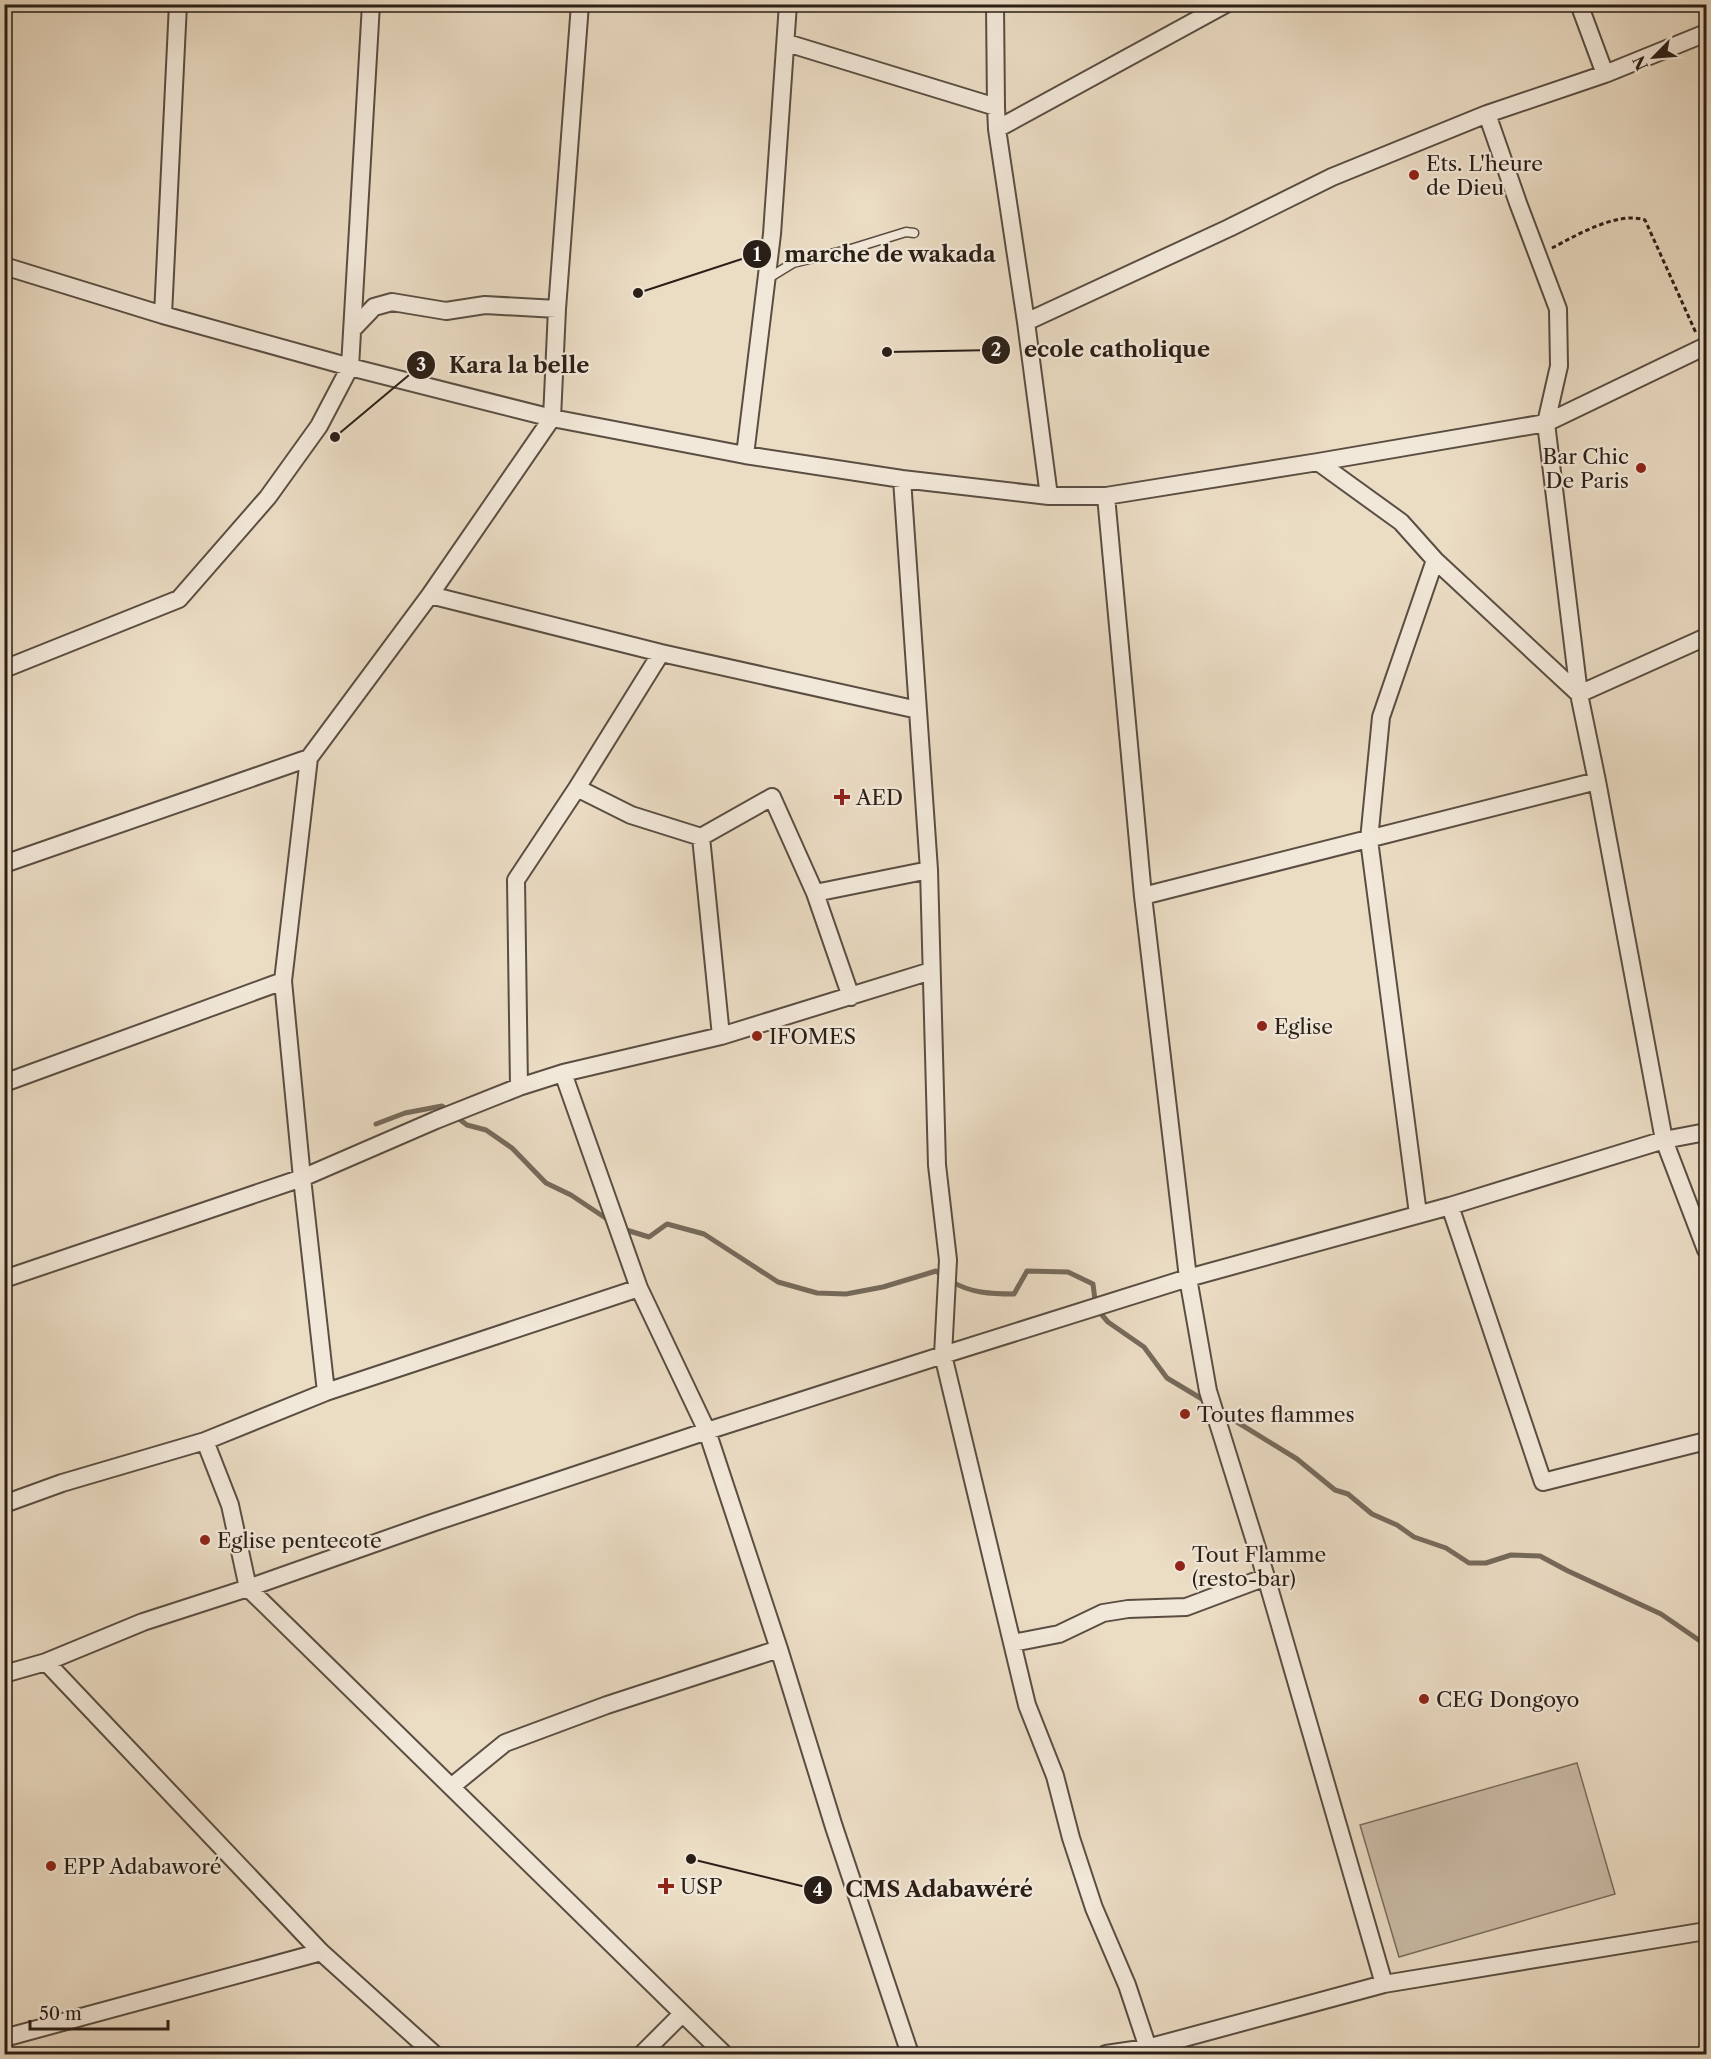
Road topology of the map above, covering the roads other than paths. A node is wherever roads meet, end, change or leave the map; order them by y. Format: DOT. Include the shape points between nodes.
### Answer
graph roads {
  1 [pos="178,4"];
  2 [pos="371,4"];
  3 [pos="580,4"];
  4 [pos="788,4"];
  5 [pos="995,4"];
  6 [pos="1226,4"];
  7 [pos="1579,4"];
  8 [pos="1707,33"];
  9 [pos="787,43"];
  10 [pos="1605,74"];
  11 [pos="996,107"];
  12 [pos="1487,114"];
  13 [pos="997,129"];
  14 [pos="915,232"];
  15 [pos="4,266"];
  16 [pos="766,279"];
  17 [pos="557,309"];
  18 [pos="163,315"];
  19 [pos="1026,322"];
  20 [pos="352,330"];
  21 [pos="1705,347"];
  22 [pos="350,367"];
  23 [pos="552,418"];
  24 [pos="1546,423"];
  25 [pos="745,455"];
  26 [pos="1318,462"];
  27 [pos="902,479"];
  28 [pos="1048,496"];
  29 [pos="1106,496"];
  30 [pos="1436,560"];
  31 [pos="430,595"];
  32 [pos="1707,638"];
  33 [pos="661,653"];
  34 [pos="4,669"];
  35 [pos="1579,694"];
  36 [pos="918,710"];
  37 [pos="309,758"];
  38 [pos="1597,781"];
  39 [pos="577,788"];
  40 [pos="701,837"];
  41 [pos="1369,840"];
  42 [pos="4,864"];
  43 [pos="929,870"];
  44 [pos="815,893"];
  45 [pos="1143,896"];
  46 [pos="931,971"];
  47 [pos="284,981"];
  48 [pos="851,997"];
  49 [pos="721,1036"];
  50 [pos="563,1073"];
  51 [pos="4,1083"];
  52 [pos="519,1087"];
  53 [pos="1707,1132"];
  54 [pos="1664,1140"];
  55 [pos="302,1178"];
  56 [pos="1450,1206"];
  57 [pos="1418,1214"];
  58 [pos="1707,1250"];
  59 [pos="1188,1278"];
  60 [pos="4,1279"];
  61 [pos="639,1288"];
  62 [pos="943,1355"];
  63 [pos="326,1392"];
  64 [pos="707,1431"];
  65 [pos="205,1441"];
  66 [pos="1707,1442"];
  67 [pos="4,1504"];
  68 [pos="1266,1577"];
  69 [pos="248,1588"];
  70 [pos="1013,1643"];
  71 [pos="779,1649"];
  72 [pos="46,1662"];
  73 [pos="4,1674"];
  74 [pos="451,1787"];
  75 [pos="1707,1931"];
  76 [pos="321,1952"];
  77 [pos="1384,1984"];
  78 [pos="682,2014"];
  79 [pos="4,2038"];
  80 [pos="1148,2051"];
  81 [pos="434,2055"];
  82 [pos="642,2055"];
  83 [pos="724,2055"];
  84 [pos="910,2055"];
  85 [pos="1106,2055"];
  1 -- 18 [label="street"];
  2 -- 20 [label="street"];
  3 -- 17 [label="street"];
  4 -- 9 [label="street"];
  5 -- 11 [label="street"];
  6 -- 13 [label="street"];
  7 -- 10 [label="street"];
  8 -- 10 [label="street"];
  9 -- 11 [label="street"];
  9 -- 16 [label="street"];
  10 -- 12 [label="street"];
  11 -- 13 [label="street"];
  12 -- 19 [label="street" via="1332,177"];
  12 -- 24 [label="street" via="1558,309 1559,366"];
  13 -- 19 [label="street"];
  14 -- 16 [label="lane" via="793,263"];
  15 -- 18 [label="street"];
  16 -- 25 [label="street"];
  17 -- 20 [label="street" via="485,305 446,311 392,302 374,307"];
  17 -- 23 [label="street"];
  18 -- 22 [label="street"];
  19 -- 28 [label="street"];
  20 -- 22 [label="street"];
  21 -- 24 [label="street"];
  22 -- 23 [label="street"];
  22 -- 34 [label="street" via="320,426 268,497 179,599"];
  23 -- 25 [label="street"];
  23 -- 31 [label="street"];
  24 -- 26 [label="street"];
  24 -- 35 [label="street"];
  25 -- 27 [label="street"];
  26 -- 29 [label="street"];
  26 -- 30 [label="street" via="1401,522"];
  27 -- 28 [label="street"];
  27 -- 36 [label="street"];
  28 -- 29 [label="street"];
  29 -- 45 [label="street"];
  30 -- 35 [label="street"];
  30 -- 41 [label="street" via="1381,717"];
  31 -- 33 [label="street"];
  31 -- 37 [label="street"];
  32 -- 35 [label="street"];
  33 -- 36 [label="street"];
  33 -- 39 [label="street"];
  35 -- 38 [label="street"];
  36 -- 43 [label="street"];
  37 -- 42 [label="street"];
  37 -- 47 [label="street"];
  38 -- 41 [label="street"];
  38 -- 54 [label="street"];
  39 -- 40 [label="street" via="631,815"];
  39 -- 52 [label="street" via="516,880"];
  40 -- 44 [label="street" via="772,797"];
  40 -- 49 [label="street"];
  41 -- 45 [label="street"];
  41 -- 57 [label="street"];
  43 -- 44 [label="street"];
  43 -- 46 [label="street"];
  44 -- 48 [label="street"];
  45 -- 59 [label="street"];
  46 -- 48 [label="street"];
  46 -- 62 [label="street" via="937,1165 948,1260"];
  47 -- 51 [label="street"];
  47 -- 55 [label="street"];
  48 -- 49 [label="street"];
  49 -- 50 [label="street"];
  50 -- 52 [label="street"];
  50 -- 61 [label="street"];
  52 -- 55 [label="street"];
  53 -- 54 [label="street"];
  54 -- 56 [label="street"];
  54 -- 58 [label="street"];
  55 -- 60 [label="street"];
  55 -- 63 [label="street"];
  56 -- 57 [label="street"];
  56 -- 66 [label="street" via="1543,1482"];
  57 -- 59 [label="street"];
  59 -- 62 [label="street"];
  59 -- 68 [label="street" via="1208,1391"];
  61 -- 63 [label="street"];
  61 -- 64 [label="street"];
  62 -- 64 [label="street"];
  62 -- 70 [label="street"];
  63 -- 65 [label="street"];
  64 -- 69 [label="street"];
  64 -- 71 [label="street"];
  65 -- 67 [label="street"];
  65 -- 69 [label="street" via="230,1505"];
  68 -- 70 [label="street" via="1186,1607 1103,1613 1059,1634"];
  68 -- 77 [label="street"];
  69 -- 72 [label="street" via="143,1622"];
  69 -- 74 [label="street"];
  70 -- 80 [label="street" via="1027,1705 1055,1776 1094,1908 1127,1985"];
  71 -- 74 [label="street" via="505,1743"];
  71 -- 84 [label="street"];
  72 -- 73 [label="street"];
  72 -- 76 [label="street"];
  74 -- 78 [label="street"];
  75 -- 77 [label="street"];
  76 -- 79 [label="street"];
  76 -- 81 [label="street"];
  77 -- 80 [label="street"];
  78 -- 82 [label="street"];
  78 -- 83 [label="street"];
  80 -- 85 [label="street"];
}
